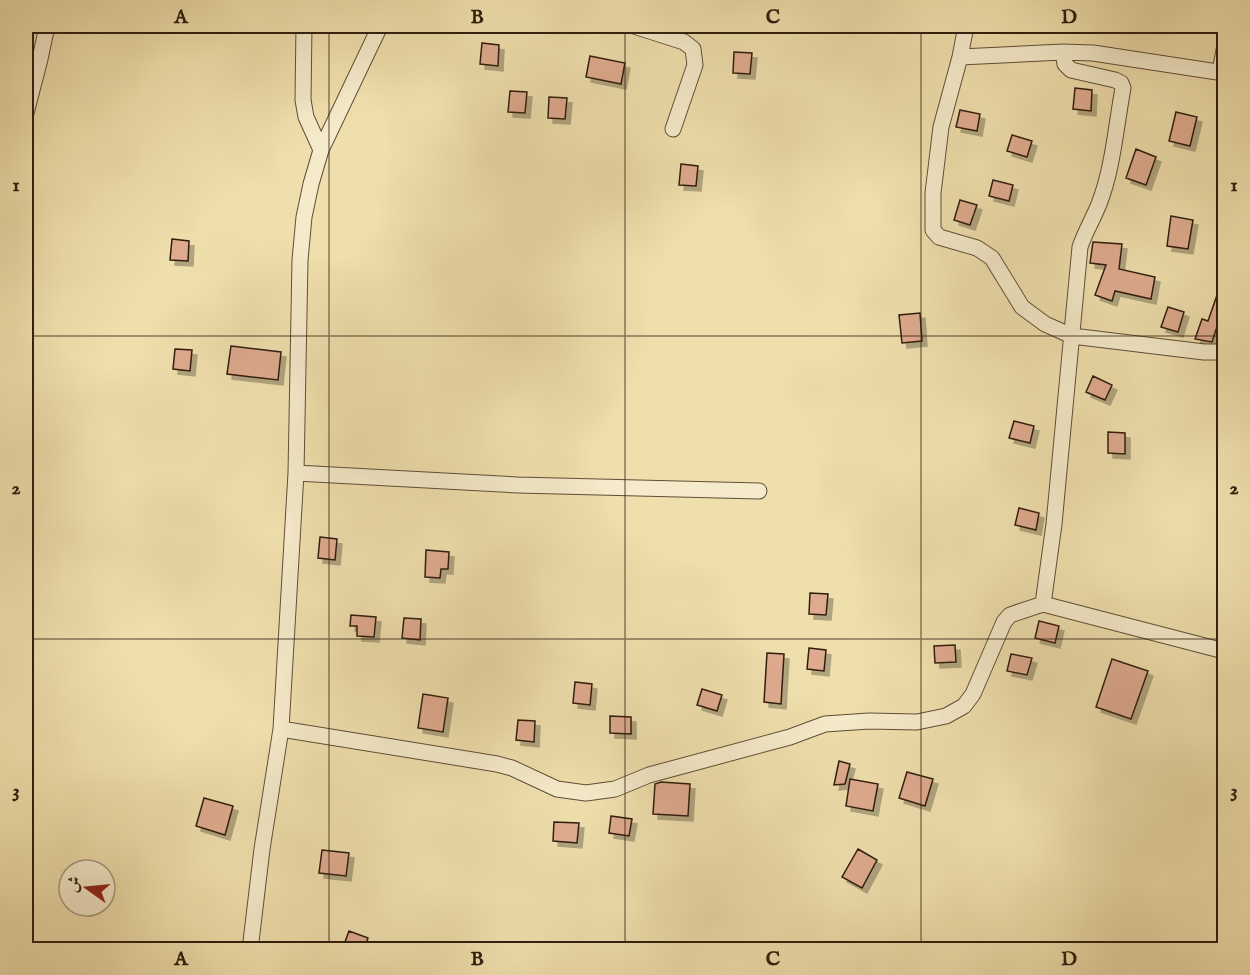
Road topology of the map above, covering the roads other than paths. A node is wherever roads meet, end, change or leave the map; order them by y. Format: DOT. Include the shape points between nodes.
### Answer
graph roads {
  1 [pos="47,26"];
  2 [pos="304,26"];
  3 [pos="380,26"];
  4 [pos="634,26"];
  5 [pos="966,26"];
  6 [pos="1224,50"];
  7 [pos="1063,52"];
  8 [pos="960,57"];
  9 [pos="1222,72"];
  10 [pos="26,113"];
  11 [pos="673,129"];
  12 [pos="321,150"];
  13 [pos="1072,336"];
  14 [pos="1224,352"];
  15 [pos="296,473"];
  16 [pos="759,491"];
  17 [pos="1042,604"];
  18 [pos="1224,651"];
  19 [pos="281,729"];
  20 [pos="250,950"];
  1 -- 10 [label="street"];
  2 -- 12 [label="street" via="303,100"];
  3 -- 12 [label="street"];
  4 -- 11 [label="street" via="684,42 693,49 695,65"];
  5 -- 8 [label="street"];
  6 -- 9 [label="street"];
  7 -- 8 [label="street"];
  7 -- 9 [label="street"];
  7 -- 13 [label="street" via="1065,64 1071,70 1121,82 1124,88 1099,204 1080,247"];
  8 -- 13 [label="street" via="941,127 933,230 939,237 977,248 992,258 1022,307 1045,324"];
  12 -- 15 [label="street" via="304,217 300,260"];
  13 -- 14 [label="street"];
  13 -- 17 [label="street" via="1054,524"];
  15 -- 16 [label="street" via="518,485"];
  15 -- 19 [label="street"];
  17 -- 18 [label="street"];
  17 -- 19 [label="street" via="1010,615 998,633 973,694 964,706 946,716 917,722 825,724 649,775 615,789 557,789 497,764"];
  19 -- 20 [label="street"];
}
